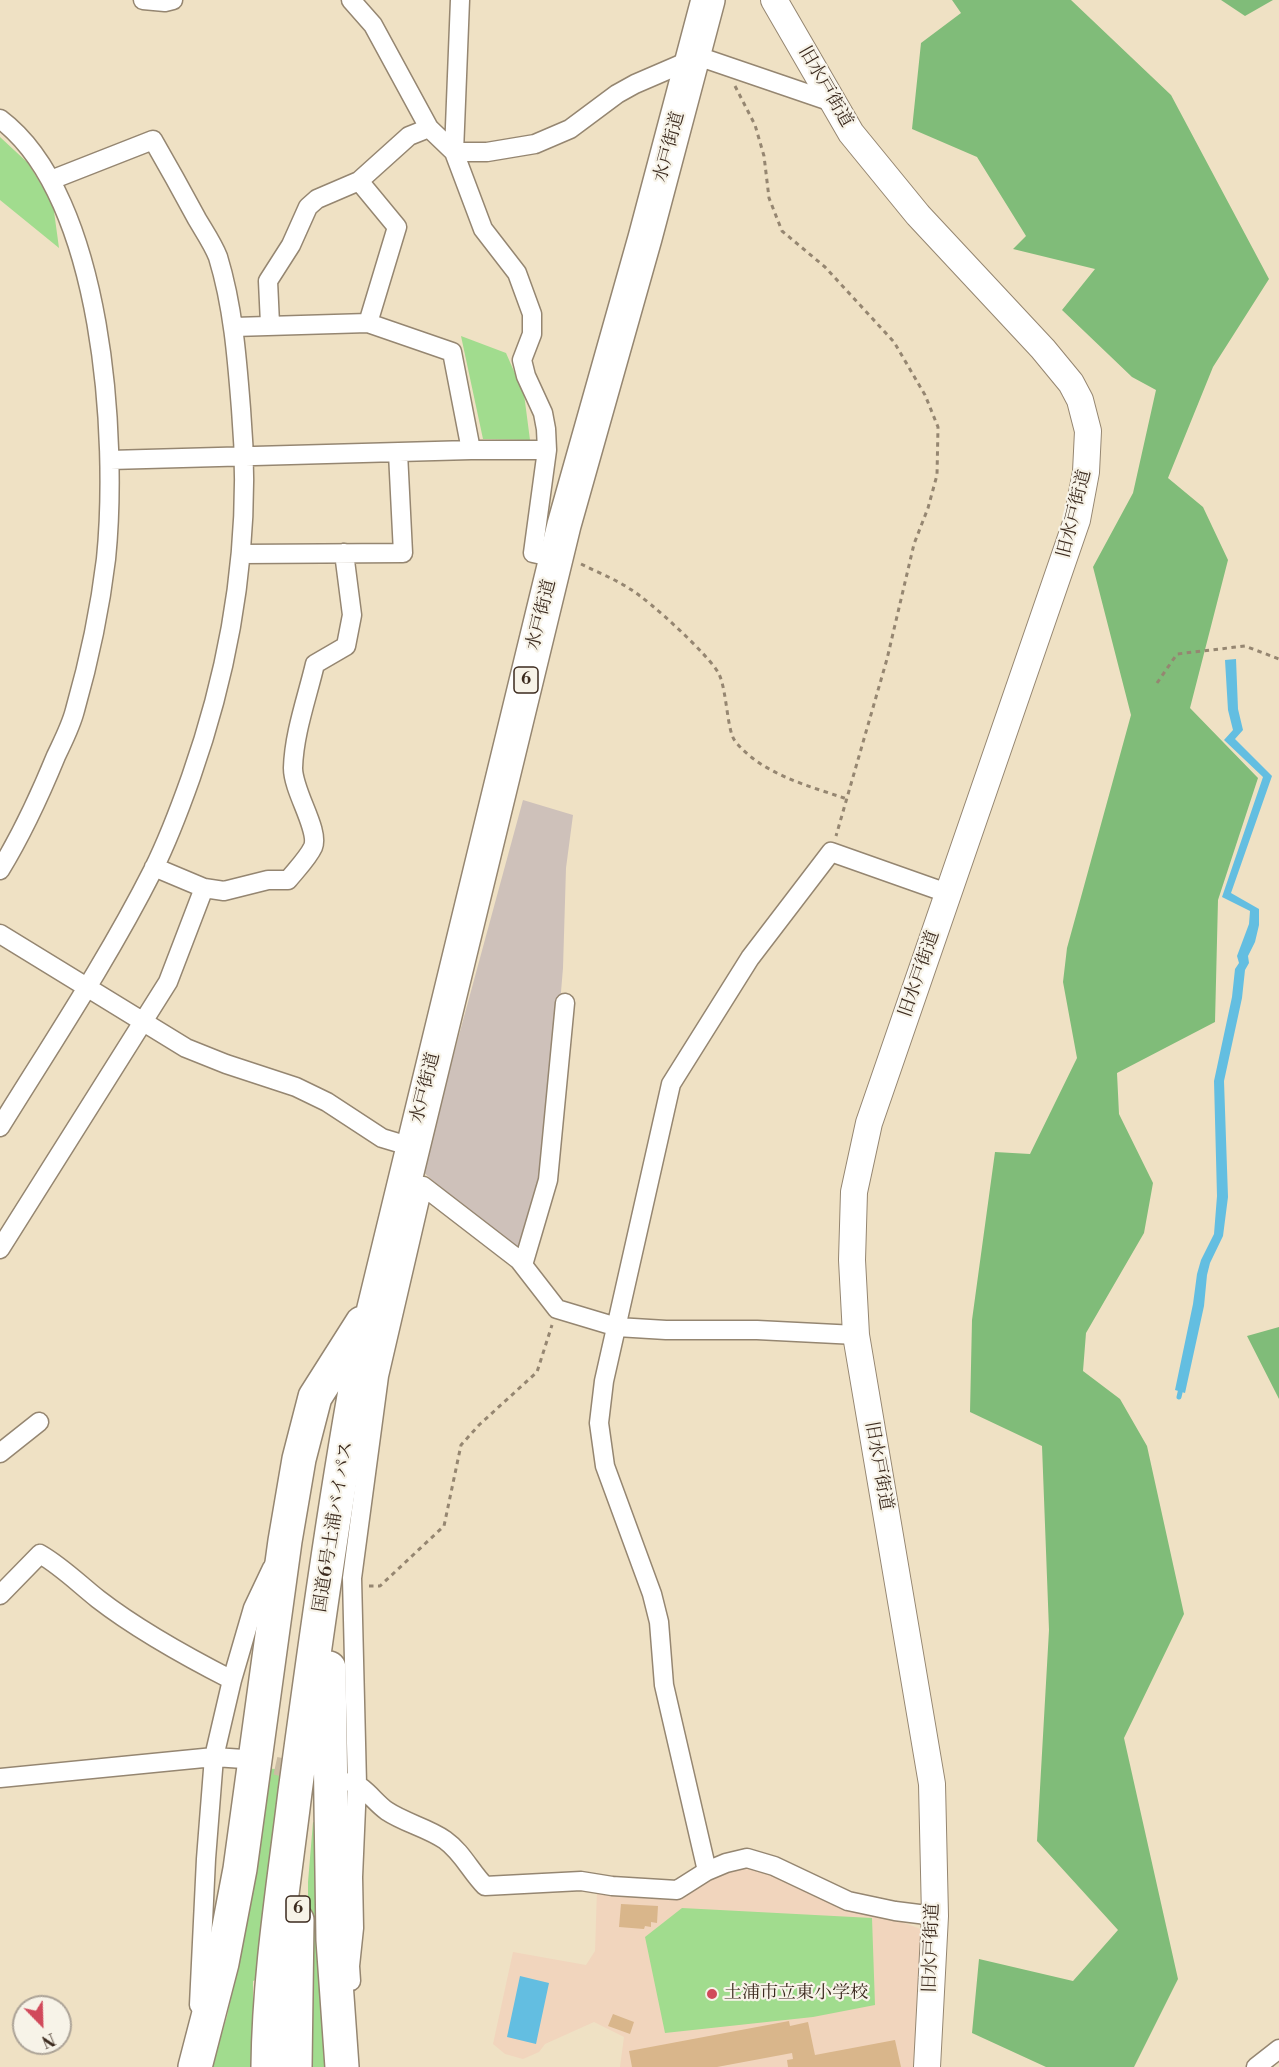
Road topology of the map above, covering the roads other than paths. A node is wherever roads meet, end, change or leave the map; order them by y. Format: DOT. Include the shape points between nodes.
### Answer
graph roads {
  1 [pos="143,0"];
  2 [pos="173,0"];
  3 [pos="351,0"];
  4 [pos="460,0"];
  5 [pos="708,0"];
  6 [pos="774,0"];
  7 [pos="705,61"];
  8 [pos="832,102"];
  9 [pos="0,119"];
  10 [pos="429,128"];
  11 [pos="454,152"];
  12 [pos="51,180"];
  13 [pos="359,181"];
  14 [pos="368,323"];
  15 [pos="270,324"];
  16 [pos="234,327"];
  17 [pos="471,450"];
  18 [pos="547,450"];
  19 [pos="398,453"];
  20 [pos="245,458"];
  21 [pos="110,460"];
  22 [pos="344,553"];
  23 [pos="241,554"];
  24 [pos="556,558"];
  25 [pos="154,867"];
  26 [pos="0,870"];
  27 [pos="204,888"];
  28 [pos="947,893"];
  29 [pos="0,933"];
  30 [pos="87,987"];
  31 [pos="565,1003"];
  32 [pos="142,1022"];
  33 [pos="0,1127"];
  34 [pos="412,1147"];
  35 [pos="413,1185"];
  36 [pos="0,1249"];
  37 [pos="523,1266"];
  38 [pos="374,1305"];
  39 [pos="617,1327"];
  40 [pos="856,1335"];
  41 [pos="39,1422"];
  42 [pos="0,1454"];
  43 [pos="285,1541"];
  44 [pos="339,1579"];
  45 [pos="0,1595"];
  46 [pos="232,1680"];
  47 [pos="301,1751"];
  48 [pos="214,1757"];
  49 [pos="244,1759"];
  50 [pos="0,1778"];
  51 [pos="348,1782"];
  52 [pos="707,1871"];
  53 [pos="935,1916"];
  54 [pos="1279,2049"];
  55 [pos="196,2064"];
  56 [pos="268,2067"];
  57 [pos="295,2067"];
  58 [pos="342,2067"];
  59 [pos="358,2067"];
  60 [pos="927,2067"];
  61 [pos="1256,2067"];
  1 -- 2 [label="street"];
  3 -- 10 [label="street" via="373,25"];
  4 -- 11 [label="street"];
  5 -- 7 [label="highway, 水戸街道 / 6"];
  6 -- 8 [label="street, 旧水戸街道"];
  7 -- 8 [label="street"];
  7 -- 11 [label="street" via="617,94 570,129 535,144 487,152"];
  7 -- 24 [label="highway, 水戸街道 / 6"];
  8 -- 28 [label="street, 旧水戸街道" via="851,132 918,215 1071,383 1088,431 1086,472 1077,520"];
  9 -- 12 [label="street" via="32,151"];
  10 -- 11 [label="street"];
  10 -- 13 [label="street" via="409,136"];
  11 -- 18 [label="street" via="483,229 517,273 532,314 532,334 522,360 543,413"];
  12 -- 16 [label="street" via="153,140 217,254"];
  12 -- 21 [label="street" via="86,274 103,369"];
  13 -- 14 [label="street" via="397,227"];
  13 -- 15 [label="street" via="317,199 308,207 291,245 268,281"];
  14 -- 15 [label="street"];
  14 -- 17 [label="street" via="452,352"];
  15 -- 16 [label="street"];
  16 -- 20 [label="street"];
  17 -- 18 [label="street"];
  17 -- 19 [label="street"];
  18 -- 24 [label="street" via="533,553"];
  19 -- 20 [label="street"];
  19 -- 22 [label="street" via="402,554"];
  20 -- 21 [label="street"];
  20 -- 23 [label="street"];
  21 -- 26 [label="street" via="105,560 75,713 26,823"];
  22 -- 23 [label="street"];
  22 -- 27 [label="street" via="352,615 346,646 315,664 294,750 296,790 315,834 313,846 288,880 268,880 224,891"];
  23 -- 25 [label="street" via="224,672 212,717"];
  24 -- 34 [label="highway, 水戸街道 / 6"];
  25 -- 27 [label="street"];
  25 -- 30 [label="street"];
  27 -- 32 [label="street" via="168,982"];
  28 -- 39 [label="street" via="831,852 750,958 671,1084"];
  28 -- 40 [label="street, 旧水戸街道" via="869,1123 854,1192"];
  29 -- 30 [label="street"];
  30 -- 32 [label="street"];
  30 -- 33 [label="street"];
  31 -- 37 [label="street" via="548,1180"];
  32 -- 34 [label="street" via="186,1048 296,1087 382,1138"];
  32 -- 36 [label="street"];
  34 -- 35 [label="highway, 水戸街道 / 6"];
  35 -- 37 [label="street"];
  35 -- 38 [label="highway, 水戸街道 / 6"];
  35 -- 44 [label="street"];
  37 -- 39 [label="street" via="557,1310"];
  38 -- 43 [label="highway" via="315,1397 299,1459"];
  38 -- 44 [label="highway, 国道6号土浦バイパス / 6" via="342,1465"];
  39 -- 40 [label="street"];
  39 -- 52 [label="street" via="599,1423 605,1466 652,1594 659,1622 664,1685"];
  40 -- 53 [label="street, 旧水戸街道" via="932,1784"];
  41 -- 42 [label="street"];
  43 -- 46 [label="street" via="253,1608"];
  43 -- 55 [label="highway" via="240,1869 222,1963"];
  44 -- 47 [label="highway, 国道6号土浦バイパス / 6"];
  44 -- 51 [label="street"];
  44 -- 58 [label="highway" via="333,1940"];
  45 -- 46 [label="street" via="40,1554 99,1600 189,1658"];
  46 -- 48 [label="street"];
  47 -- 56 [label="highway, 国道6号土浦バイパス / 6" via="272,1972"];
  47 -- 57 [label="highway, 国道6号土浦バイパス / 6"];
  48 -- 49 [label="street"];
  48 -- 50 [label="street"];
  48 -- 55 [label="street"];
  51 -- 52 [label="street" via="400,1819 445,1839 485,1886 581,1881 677,1890"];
  51 -- 59 [label="street" via="354,1928 350,1966"];
  52 -- 53 [label="street" via="747,1858 774,1866 848,1901"];
  53 -- 60 [label="street, 旧水戸街道"];
  54 -- 61 [label="street"];
}
